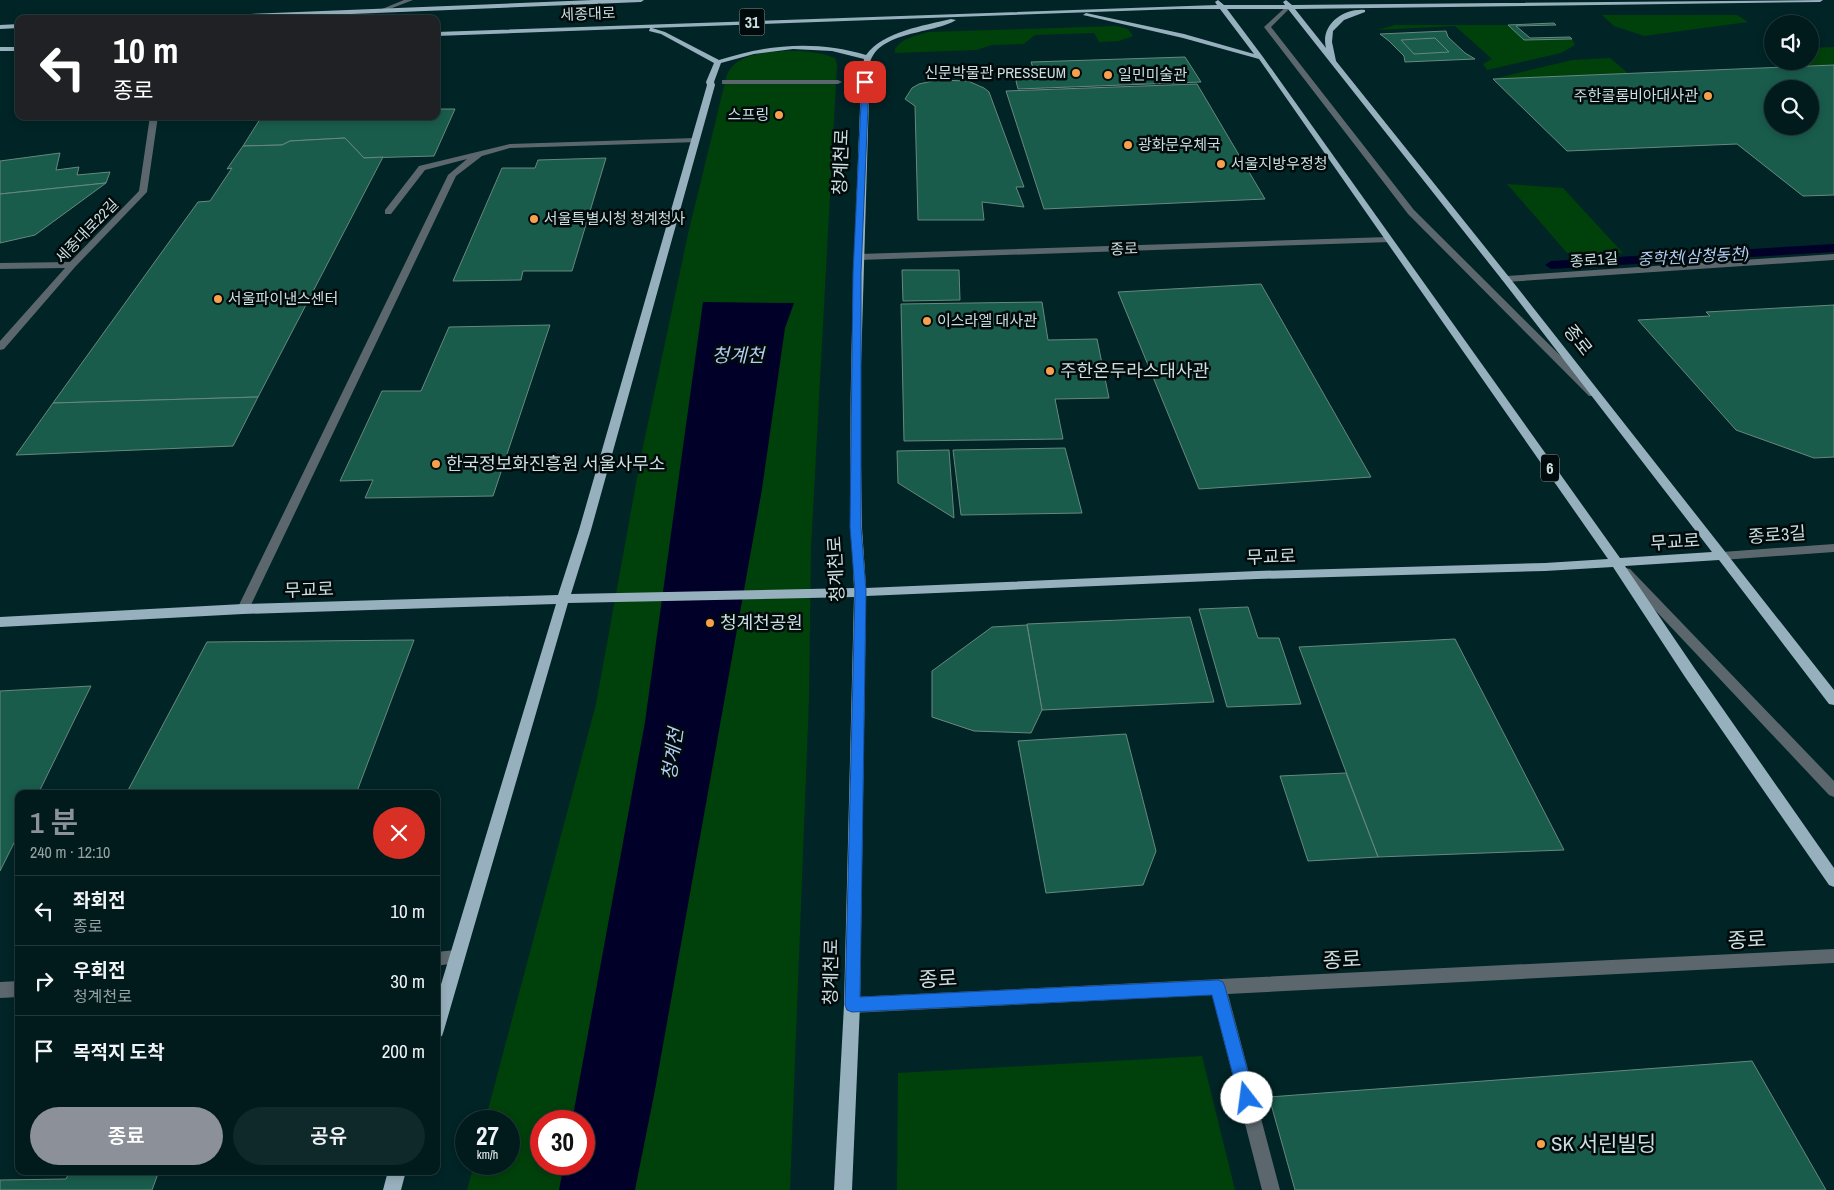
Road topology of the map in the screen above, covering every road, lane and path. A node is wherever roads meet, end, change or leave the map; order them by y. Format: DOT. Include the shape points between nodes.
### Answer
graph roads {
  1 [pos="410,0"];
  2 [pos="641,0"];
  3 [pos="1820,0"];
  4 [pos="1111,2"];
  5 [pos="1219,3"];
  6 [pos="1287,3"];
  7 [pos="1380,7"];
  8 [pos="385,9"];
  9 [pos="1069,11"];
  10 [pos="970,14"];
  11 [pos="260,15"];
  12 [pos="15,26"];
  13 [pos="0,27"];
  14 [pos="612,27"];
  15 [pos="440,34"];
  16 [pos="0,49"];
  17 [pos="15,49"];
  18 [pos="868,58"];
  19 [pos="1261,58"];
  20 [pos="718,62"];
  21 [pos="1334,63"];
  22 [pos="725,82"];
  23 [pos="838,82"];
  24 [pos="153,120"];
  25 [pos="695,140"];
  26 [pos="479,154"];
  27 [pos="388,212"];
  28 [pos="1388,240"];
  29 [pos="859,257"];
  30 [pos="1834,257"];
  31 [pos="72,265"];
  32 [pos="0,266"];
  33 [pos="1506,279"];
  34 [pos="0,347"];
  35 [pos="1602,403"];
  36 [pos="1834,548"];
  37 [pos="1722,556"];
  38 [pos="1617,563"];
  39 [pos="860,591"];
  40 [pos="564,599"];
  41 [pos="243,609"];
  42 [pos="0,622"];
  43 [pos="1834,700"];
  44 [pos="1834,791"];
  45 [pos="1834,880"];
  46 [pos="1834,956"];
  47 [pos="456,957"];
  48 [pos="440,958"];
  49 [pos="1218,987"];
  50 [pos="15,989"];
  51 [pos="0,990"];
  52 [pos="852,1005"];
  53 [pos="440,1015"];
  54 [pos="396,1175"];
  55 [pos="392,1190"];
  56 [pos="843,1190"];
  57 [pos="1271,1190"];
  1 -- 8 [label="street, 세종대로"];
  2 -- 8 [label="main road, 세종대로"];
  3 -- 7 [label="main road, 세종대로"];
  4 -- 9 [label="main road"];
  5 -- 6 [label="main road, 세종대로 / 31"];
  5 -- 9 [label="main road, 세종대로 / 31"];
  5 -- 19 [label="main road, 6"];
  6 -- 7 [label="main road, 세종대로"];
  6 -- 21 [label="main road, 종로"];
  6 -- 35 [label="street" via="1267,27 1411,212"];
  7 -- 21 [label="main road" via="1347,16 1332,27 1328,36"];
  8 -- 11 [label="main road, 세종대로"];
  9 -- 10 [label="main road, 세종대로 / 31"];
  9 -- 19 [label="main road" via="1184,36"];
  10 -- 14 [label="main road, 세종대로 / 31"];
  10 -- 18 [label="main road" via="904,35 879,46"];
  12 -- 13 [label="main road"];
  14 -- 15 [label="main road, 세종대로 / 31"];
  14 -- 20 [label="main road" via="663,33"];
  16 -- 17 [label="main road"];
  18 -- 20 [label="main road" via="838,50 793,48 749,52"];
  18 -- 29 [label="main road, 청계천로"];
  19 -- 28 [label="main road, 6"];
  20 -- 25 [label="main road"];
  21 -- 33 [label="main road, 종로"];
  22 -- 23 [label="street"];
  24 -- 31 [label="street, 세종대로22길" via="143,192"];
  25 -- 26 [label="street" via="510,146"];
  25 -- 40 [label="main road"];
  26 -- 27 [label="street" via="422,168"];
  26 -- 41 [label="street" via="452,175"];
  28 -- 29 [label="street, 종로"];
  28 -- 38 [label="main road, 6"];
  29 -- 39 [label="main road, 청계천로" via="855,527"];
  30 -- 33 [label="street, 종로1길"];
  31 -- 32 [label="street"];
  31 -- 34 [label="street, 세종대로22길"];
  33 -- 35 [label="main road, 종로"];
  35 -- 37 [label="main road, 종로"];
  36 -- 37 [label="street, 종로3길"];
  37 -- 38 [label="main road, 무교로"];
  37 -- 43 [label="main road, 종로"];
  38 -- 39 [label="main road, 무교로"];
  38 -- 44 [label="street"];
  38 -- 45 [label="main road, 6"];
  39 -- 40 [label="main road, 무교로"];
  39 -- 52 [label="main road, 청계천로"];
  40 -- 41 [label="main road, 무교로"];
  40 -- 47 [label="main road"];
  41 -- 42 [label="main road, 무교로"];
  46 -- 49 [label="street, 종로"];
  47 -- 48 [label="street"];
  47 -- 53 [label="main road"];
  49 -- 52 [label="street, 종로"];
  49 -- 57 [label="street"];
  50 -- 51 [label="street"];
  52 -- 56 [label="main road, 청계천로"];
  54 -- 55 [label="main road"];
}
